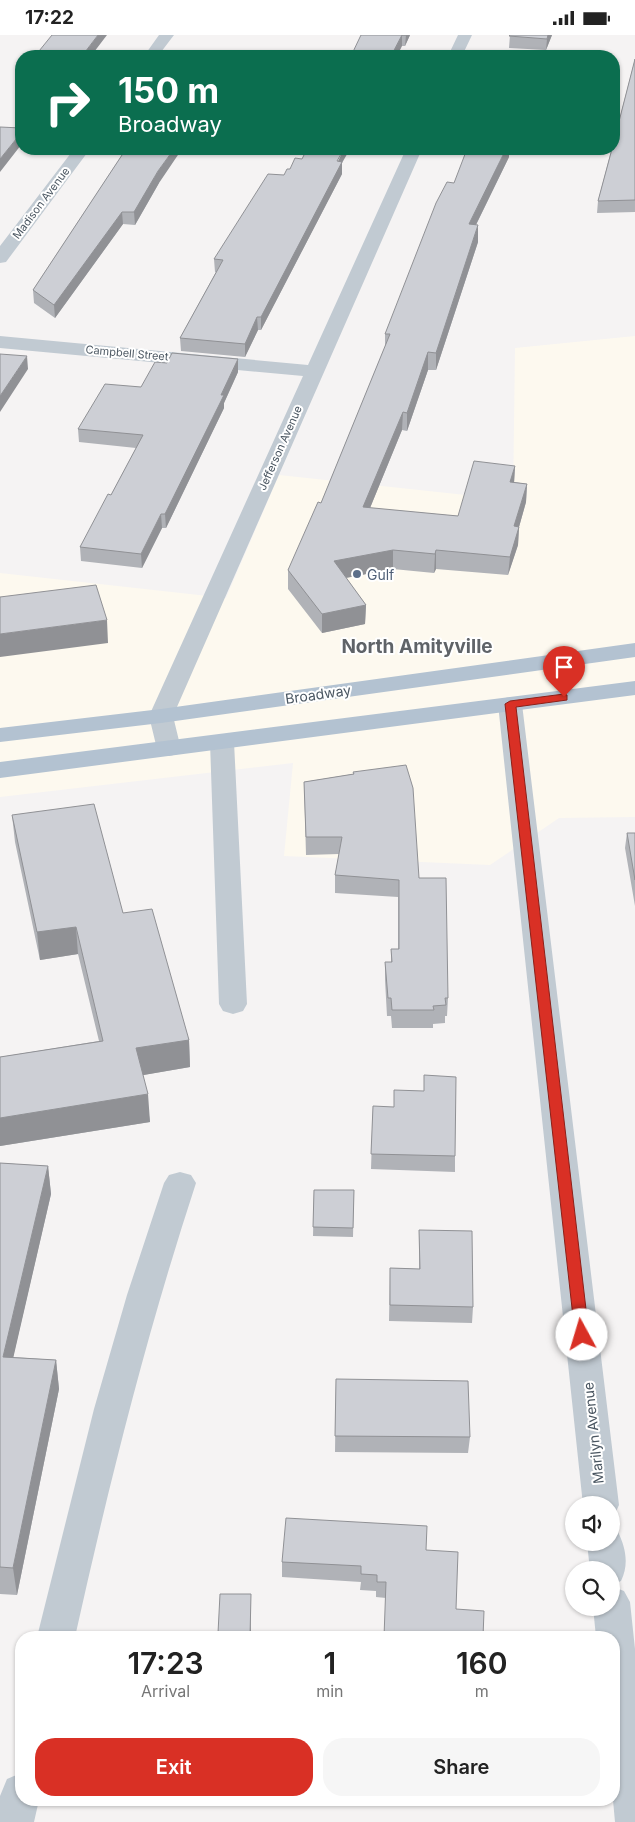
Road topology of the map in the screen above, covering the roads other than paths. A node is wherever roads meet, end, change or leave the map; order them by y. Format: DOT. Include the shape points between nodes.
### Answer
graph roads {
  1 [pos="167,35"];
  2 [pos="465,35"];
  3 [pos="156,50"];
  4 [pos="458,50"];
  5 [pos="77,155"];
  6 [pos="411,155"];
  7 [pos="0,258"];
  8 [pos="0,342"];
  9 [pos="314,371"];
  10 [pos="635,650"];
  11 [pos="635,688"];
  12 [pos="510,704"];
  13 [pos="161,716"];
  14 [pos="0,735"];
  15 [pos="222,742"];
  16 [pos="169,749"];
  17 [pos="0,770"];
  18 [pos="233,1004"];
  19 [pos="180,1183"];
  20 [pos="600,1496"];
  21 [pos="613,1616"];
  22 [pos="57,1631"];
  23 [pos="614,1631"];
  24 [pos="620,1684"];
  25 [pos="18,1806"];
  26 [pos="14,1822"];
  27 [pos="635,1822"];
  1 -- 3 [label="street"];
  2 -- 4 [label="street"];
  5 -- 7 [label="street, Madison Avenue"];
  6 -- 9 [label="street, Jefferson Avenue"];
  8 -- 9 [label="street, Campbell Street"];
  9 -- 13 [label="street, Jefferson Avenue"];
  10 -- 13 [label="main road, Broadway"];
  11 -- 12 [label="main road"];
  12 -- 15 [label="main road"];
  12 -- 20 [label="street, Marilyn Avenue"];
  13 -- 14 [label="main road, Broadway"];
  13 -- 16 [label="street"];
  15 -- 16 [label="main road"];
  15 -- 18 [label="street"];
  16 -- 17 [label="main road"];
  19 -- 22 [label="street" via="152,1265 92,1481"];
  21 -- 23 [label="street"];
  24 -- 27 [label="street"];
  25 -- 26 [label="street"];
}
